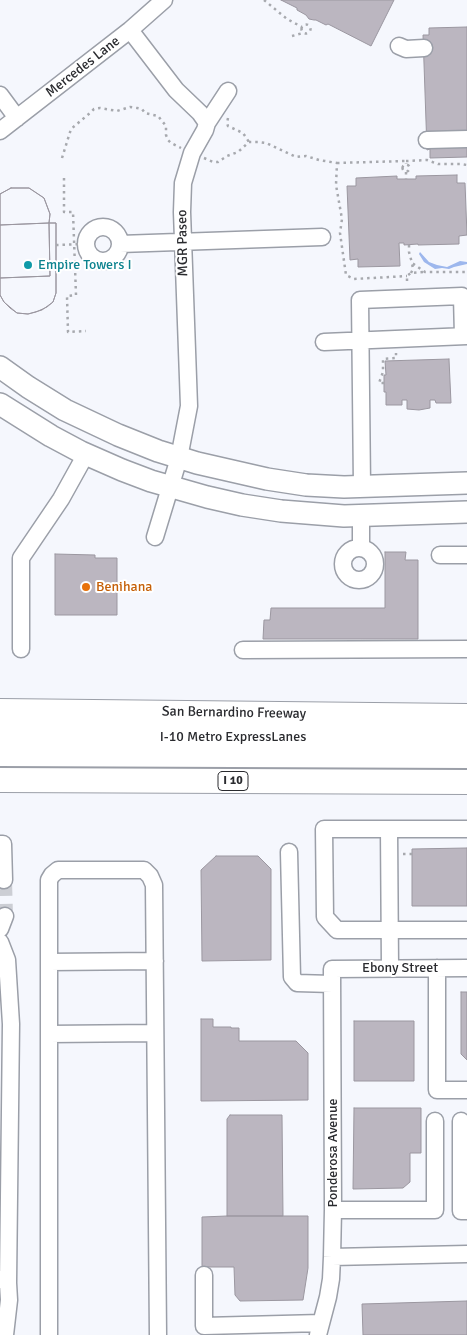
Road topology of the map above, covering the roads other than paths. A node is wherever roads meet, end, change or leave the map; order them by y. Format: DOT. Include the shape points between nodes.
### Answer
graph roads {
  1 [pos="164,0"];
  2 [pos="130,30"];
  3 [pos="400,46"];
  4 [pos="424,48"];
  5 [pos="228,91"];
  6 [pos="0,96"];
  7 [pos="17,118"];
  8 [pos="207,123"];
  9 [pos="0,131"];
  10 [pos="467,139"];
  11 [pos="427,140"];
  12 [pos="322,237"];
  13 [pos="183,242"];
  14 [pos="120,244"];
  15 [pos="465,336"];
  16 [pos="361,340"];
  17 [pos="324,342"];
  18 [pos="0,367"];
  19 [pos="0,404"];
  20 [pos="86,454"];
  21 [pos="179,458"];
  22 [pos="467,483"];
  23 [pos="362,486"];
  24 [pos="170,487"];
  25 [pos="467,512"];
  26 [pos="361,516"];
  27 [pos="155,537"];
  28 [pos="361,548"];
  29 [pos="467,555"];
  30 [pos="440,556"];
  31 [pos="21,649"];
  32 [pos="467,649"];
  33 [pos="243,650"];
  34 [pos="0,711"];
  35 [pos="467,716"];
  36 [pos="0,735"];
  37 [pos="467,738"];
  38 [pos="0,754"];
  39 [pos="467,756"];
  40 [pos="0,780"];
  41 [pos="467,782"];
  42 [pos="389,829"];
  43 [pos="467,829"];
  44 [pos="0,844"];
  45 [pos="289,852"];
  46 [pos="4,880"];
  47 [pos="389,930"];
  48 [pos="467,930"];
  49 [pos="0,942"];
  50 [pos="155,961"];
  51 [pos="49,962"];
  52 [pos="390,968"];
  53 [pos="437,968"];
  54 [pos="467,968"];
  55 [pos="332,976"];
  56 [pos="156,1033"];
  57 [pos="49,1034"];
  58 [pos="467,1090"];
  59 [pos="435,1121"];
  60 [pos="461,1121"];
  61 [pos="4,1181"];
  62 [pos="333,1210"];
  63 [pos="467,1211"];
  64 [pos="467,1254"];
  65 [pos="332,1257"];
  66 [pos="204,1275"];
  67 [pos="4,1281"];
  68 [pos="320,1329"];
  69 [pos="204,1330"];
  70 [pos="5,1335"];
  71 [pos="49,1335"];
  72 [pos="158,1335"];
  1 -- 2 [label="street, Mercedes Lane"];
  2 -- 7 [label="street, Mercedes Lane"];
  2 -- 8 [label="street" via="176,90"];
  3 -- 4 [label="street"];
  5 -- 8 [label="street, MGR Paseo"];
  6 -- 7 [label="street"];
  7 -- 9 [label="street, Mercedes Lane"];
  8 -- 13 [label="street, MGR Paseo" via="184,178"];
  10 -- 11 [label="street"];
  12 -- 13 [label="street"];
  13 -- 14 [label="street"];
  13 -- 21 [label="street, MGR Paseo" via="189,406"];
  14 -- 14 [label="street" via="116,233 99,227 89,233 80,245 92,259 103,262 113,259"];
  15 -- 16 [label="street"];
  15 -- 16 [label="street" via="462,296 360,300"];
  16 -- 17 [label="street"];
  16 -- 23 [label="street"];
  18 -- 21 [label="main road" via="65,410"];
  19 -- 20 [label="main road"];
  20 -- 24 [label="main road"];
  20 -- 31 [label="street" via="61,499 21,558"];
  21 -- 23 [label="main road" via="306,485"];
  21 -- 24 [label="street, MGR Paseo"];
  22 -- 23 [label="main road"];
  24 -- 26 [label="main road" via="252,507"];
  24 -- 27 [label="street, MGR Paseo"];
  25 -- 26 [label="main road"];
  26 -- 28 [label="street"];
  29 -- 30 [label="street"];
  32 -- 33 [label="street"];
  34 -- 35 [label="highway, San Bernardino Freeway"];
  36 -- 37 [label="highway, I-10 Metro ExpressLanes"];
  38 -- 39 [label="highway, I-10 Metro ExpressLanes"];
  40 -- 41 [label="highway, I 10"];
  42 -- 43 [label="street"];
  42 -- 47 [label="street"];
  42 -- 47 [label="street" via="324,829 325,917 337,930"];
  44 -- 46 [label="street" via="3,844"];
  45 -- 55 [label="street, Ebony Street" via="292,977 297,983"];
  47 -- 48 [label="street"];
  47 -- 52 [label="street"];
  49 -- 61 [label="street" via="7,960 11,1024"];
  50 -- 51 [label="street"];
  50 -- 51 [label="street" via="154,885 144,870 58,870 49,880"];
  50 -- 56 [label="street"];
  51 -- 57 [label="street"];
  52 -- 53 [label="street, Ebony Street"];
  52 -- 55 [label="street, Ebony Street"];
  53 -- 54 [label="street, Ebony Street"];
  53 -- 58 [label="street" via="438,1090"];
  55 -- 62 [label="street, Ponderosa Avenue"];
  56 -- 57 [label="street"];
  56 -- 72 [label="street"];
  57 -- 71 [label="street"];
  59 -- 62 [label="street" via="435,1210"];
  60 -- 63 [label="street" via="461,1210"];
  61 -- 67 [label="street"];
  62 -- 65 [label="street, Ponderosa Avenue"];
  64 -- 65 [label="street"];
  65 -- 68 [label="street, Ponderosa Avenue" via="331,1279"];
  66 -- 69 [label="street"];
  67 -- 70 [label="street" via="9,1300"];
  68 -- 69 [label="street"];
}
